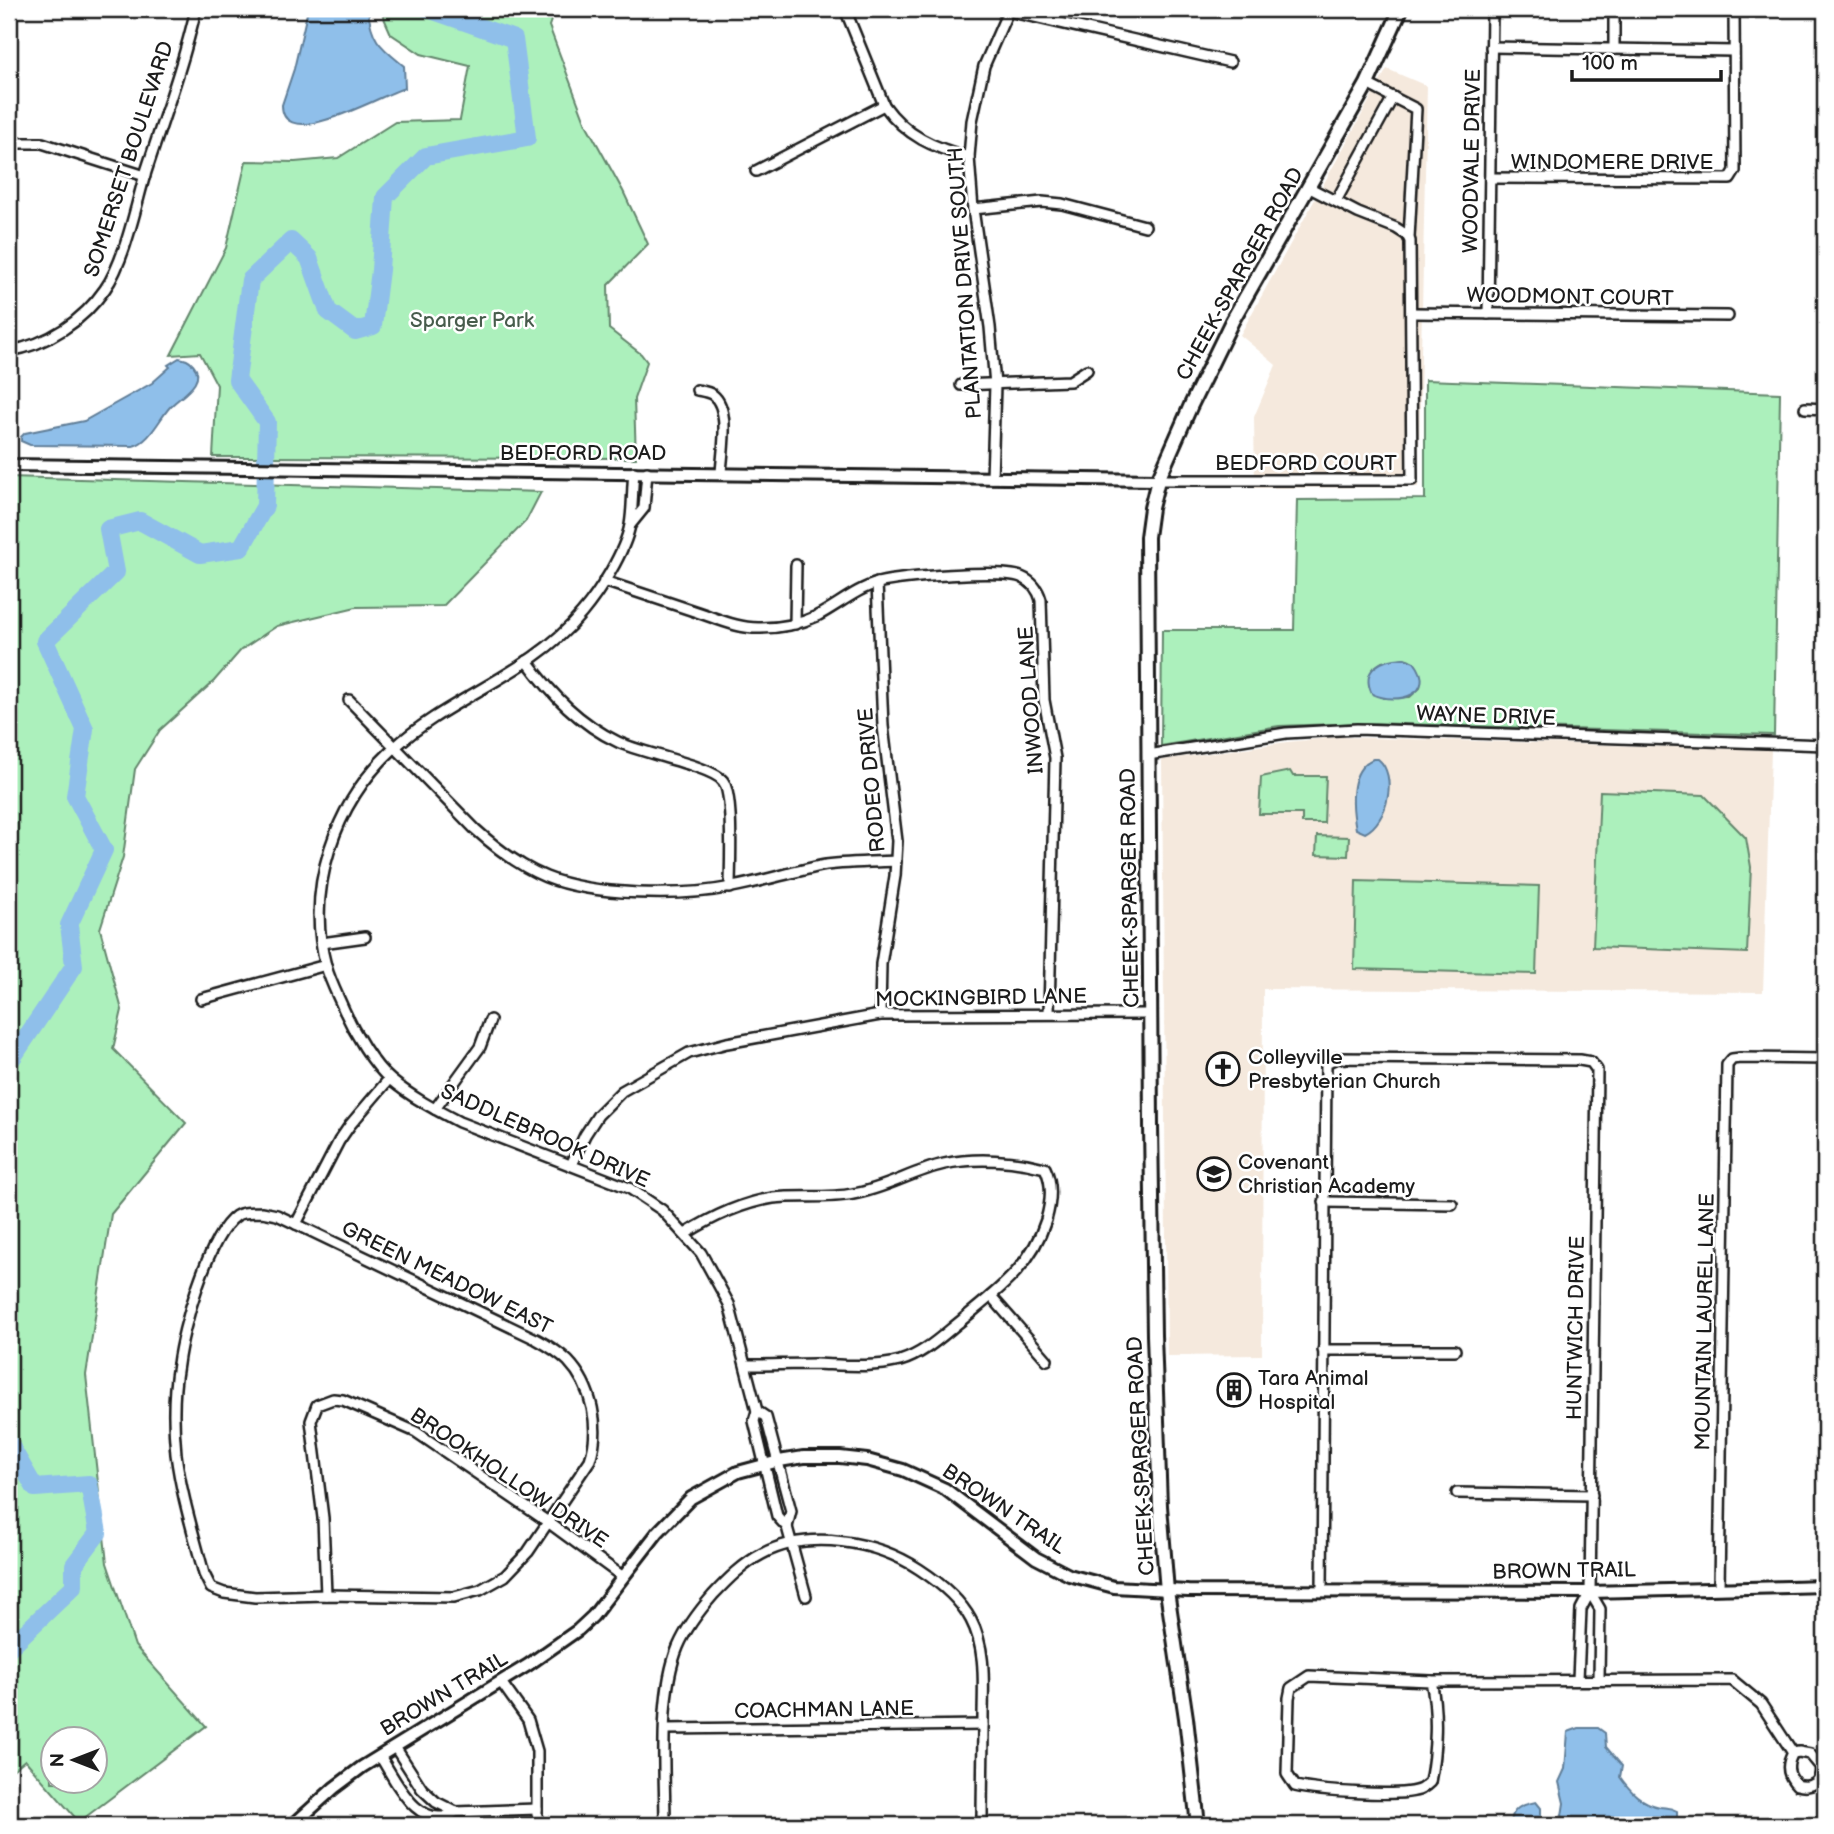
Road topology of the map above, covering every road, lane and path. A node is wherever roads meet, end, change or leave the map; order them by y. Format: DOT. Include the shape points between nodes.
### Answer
graph roads {
  1 [pos="196,9"];
  2 [pos="845,9"];
  3 [pos="1401,9"];
  4 [pos="1492,9"];
  5 [pos="1614,9"];
  6 [pos="1734,9"];
  7 [pos="1009,10"];
  8 [pos="1491,47"];
  9 [pos="1614,49"];
  10 [pos="1734,51"];
  11 [pos="1230,62"];
  12 [pos="1367,84"];
  13 [pos="1393,97"];
  14 [pos="884,105"];
  15 [pos="9,143"];
  16 [pos="969,157"];
  17 [pos="757,172"];
  18 [pos="145,176"];
  19 [pos="1490,178"];
  20 [pos="1308,187"];
  21 [pos="1336,201"];
  22 [pos="973,209"];
  23 [pos="1145,226"];
  24 [pos="1409,238"];
  25 [pos="1412,313"];
  26 [pos="1488,314"];
  27 [pos="1728,316"];
  28 [pos="9,351"];
  29 [pos="1087,370"];
  30 [pos="995,384"];
  31 [pos="961,385"];
  32 [pos="697,390"];
  33 [pos="1805,408"];
  34 [pos="1825,409"];
  35 [pos="9,465"];
  36 [pos="634,472"];
  37 [pos="647,472"];
  38 [pos="721,473"];
  39 [pos="992,478"];
  40 [pos="1158,480"];
  41 [pos="630,526"];
  42 [pos="796,565"];
  43 [pos="604,581"];
  44 [pos="877,583"];
  45 [pos="795,624"];
  46 [pos="527,661"];
  47 [pos="349,701"];
  48 [pos="1825,745"];
  49 [pos="394,747"];
  50 [pos="1148,755"];
  51 [pos="896,862"];
  52 [pos="730,888"];
  53 [pos="365,937"];
  54 [pos="322,943"];
  55 [pos="326,965"];
  56 [pos="201,999"];
  57 [pos="1049,1013"];
  58 [pos="1151,1014"];
  59 [pos="880,1015"];
  60 [pos="490,1020"];
  61 [pos="1825,1059"];
  62 [pos="390,1079"];
  63 [pos="435,1109"];
  64 [pos="570,1165"];
  65 [pos="1324,1202"];
  66 [pos="1452,1204"];
  67 [pos="296,1224"];
  68 [pos="685,1234"];
  69 [pos="991,1296"];
  70 [pos="1323,1350"];
  71 [pos="1455,1350"];
  72 [pos="1047,1360"];
  73 [pos="746,1365"];
  74 [pos="757,1412"];
  75 [pos="779,1461"];
  76 [pos="764,1464"];
  77 [pos="1457,1493"];
  78 [pos="1592,1495"];
  79 [pos="548,1522"];
  80 [pos="787,1527"];
  81 [pos="792,1544"];
  82 [pos="623,1577"];
  83 [pos="1825,1586"];
  84 [pos="1719,1587"];
  85 [pos="1167,1591"];
  86 [pos="1322,1591"];
  87 [pos="1590,1592"];
  88 [pos="326,1595"];
  89 [pos="806,1596"];
  90 [pos="1578,1679"];
  91 [pos="1599,1679"];
  92 [pos="1431,1681"];
  93 [pos="501,1682"];
  94 [pos="983,1725"];
  95 [pos="666,1729"];
  96 [pos="395,1747"];
  97 [pos="1793,1752"];
  98 [pos="380,1756"];
  99 [pos="537,1809"];
  100 [pos="456,1812"];
  101 [pos="293,1825"];
  102 [pos="537,1825"];
  103 [pos="665,1825"];
  104 [pos="982,1825"];
  105 [pos="1198,1825"];
  1 -- 18 [label="street, SOMERSET BOULEVARD"];
  2 -- 14 [label="street"];
  3 -- 12 [label="main road, CHEEK-SPARGER ROAD"];
  4 -- 8 [label="street, WOODVALE DRIVE"];
  5 -- 9 [label="street"];
  6 -- 10 [label="street"];
  7 -- 11 [label="street"];
  7 -- 16 [label="street, PLANTATION DRIVE SOUTH" via="984,66"];
  8 -- 9 [label="street"];
  8 -- 19 [label="street, WOODVALE DRIVE"];
  9 -- 10 [label="street"];
  10 -- 19 [label="street, WINDOMERE DRIVE" via="1730,179"];
  12 -- 13 [label="street"];
  12 -- 20 [label="main road, CHEEK-SPARGER ROAD"];
  13 -- 21 [label="street"];
  13 -- 24 [label="street" via="1416,108"];
  14 -- 16 [label="street" via="922,141"];
  14 -- 17 [label="street"];
  15 -- 18 [label="street" via="42,143"];
  16 -- 22 [label="street, PLANTATION DRIVE SOUTH"];
  18 -- 28 [label="street, SOMERSET BOULEVARD" via="113,274 98,299 61,332 37,345"];
  19 -- 26 [label="street, WOODVALE DRIVE"];
  20 -- 21 [label="street"];
  20 -- 40 [label="main road, CHEEK-SPARGER ROAD" via="1232,321"];
  21 -- 24 [label="street"];
  22 -- 23 [label="street" via="1042,202"];
  22 -- 30 [label="street, PLANTATION DRIVE SOUTH"];
  24 -- 25 [label="street"];
  25 -- 26 [label="street, WOODMONT COURT"];
  25 -- 40 [label="street, BEDFORD COURT" via="1412,481"];
  26 -- 27 [label="street, WOODMONT COURT"];
  29 -- 30 [label="street" via="1070,382"];
  30 -- 31 [label="street"];
  30 -- 39 [label="street, PLANTATION DRIVE SOUTH"];
  32 -- 38 [label="street" via="712,394 721,405"];
  33 -- 34 [label="street"];
  35 -- 36 [label="street, BEDFORD ROAD"];
  36 -- 37 [label="street, BEDFORD ROAD"];
  36 -- 41 [label="street, SADDLEBROOK DRIVE"];
  37 -- 38 [label="street, BEDFORD ROAD"];
  37 -- 41 [label="street, SADDLEBROOK DRIVE" via="644,508"];
  38 -- 39 [label="street, BEDFORD ROAD"];
  39 -- 40 [label="street, BEDFORD ROAD"];
  40 -- 50 [label="main road, CHEEK-SPARGER ROAD" via="1145,570"];
  41 -- 43 [label="street, SADDLEBROOK DRIVE"];
  42 -- 45 [label="street"];
  43 -- 45 [label="street, INWOOD LANE" via="746,627"];
  43 -- 46 [label="street, SADDLEBROOK DRIVE" via="582,613"];
  44 -- 45 [label="street, INWOOD LANE"];
  44 -- 51 [label="street, RODEO DRIVE" via="883,726"];
  44 -- 57 [label="street, INWOOD LANE" via="922,576 1000,575 1019,576 1038,590 1044,700 1055,758"];
  46 -- 49 [label="street, SADDLEBROOK DRIVE"];
  46 -- 52 [label="street" via="548,690 593,728 618,742 715,774 723,781 729,807"];
  47 -- 49 [label="street"];
  48 -- 50 [label="street, WAYNE DRIVE" via="1357,729 1286,733"];
  49 -- 52 [label="street" via="475,829 545,877 609,890"];
  49 -- 54 [label="street, SADDLEBROOK DRIVE" via="359,787 326,858 320,897"];
  50 -- 58 [label="main road, CHEEK-SPARGER ROAD"];
  51 -- 52 [label="street" via="825,866"];
  51 -- 59 [label="street, RODEO DRIVE" via="881,964"];
  53 -- 54 [label="street"];
  54 -- 55 [label="street, SADDLEBROOK DRIVE"];
  55 -- 56 [label="street"];
  55 -- 62 [label="street, SADDLEBROOK DRIVE" via="353,1029"];
  57 -- 58 [label="street, MOCKINGBIRD LANE"];
  57 -- 59 [label="street, MOCKINGBIRD LANE"];
  58 -- 85 [label="main road, CHEEK-SPARGER ROAD" via="1154,1335"];
  59 -- 64 [label="street, MOCKINGBIRD LANE" via="689,1053 622,1091 598,1115"];
  60 -- 63 [label="street" via="480,1047"];
  61 -- 84 [label="street, MOUNTAIN LAUREL LANE" via="1732,1059 1727,1065"];
  62 -- 63 [label="street, SADDLEBROOK DRIVE"];
  62 -- 67 [label="street" via="349,1125"];
  63 -- 64 [label="street, SADDLEBROOK DRIVE"];
  64 -- 68 [label="street, SADDLEBROOK DRIVE" via="649,1200"];
  65 -- 66 [label="street"];
  65 -- 70 [label="street"];
  65 -- 78 [label="street, HUNTWICH DRIVE" via="1326,1063 1337,1059 1553,1059 1594,1065"];
  67 -- 79 [label="street, GREEN MEADOW EAST" via="536,1339 568,1361 586,1389 594,1416 594,1450"];
  67 -- 88 [label="street, GREEN MEADOW EAST" via="277,1215 243,1213 224,1228 204,1270 184,1332 175,1392 176,1454 211,1588 255,1597"];
  68 -- 69 [label="street" via="708,1219 752,1203 853,1194 944,1164 990,1161 1045,1168 1051,1198 1035,1247"];
  68 -- 73 [label="street, SADDLEBROOK DRIVE" via="729,1304"];
  69 -- 72 [label="street"];
  69 -- 73 [label="street" via="932,1344 904,1360 858,1366"];
  70 -- 71 [label="street"];
  70 -- 86 [label="street"];
  73 -- 74 [label="street, SADDLEBROOK DRIVE"];
  74 -- 75 [label="street, SADDLEBROOK DRIVE" via="766,1417"];
  74 -- 76 [label="street, SADDLEBROOK DRIVE" via="754,1421"];
  75 -- 76 [label="street, BROWN TRAIL"];
  75 -- 80 [label="street, SADDLEBROOK DRIVE" via="791,1511"];
  75 -- 85 [label="street, BROWN TRAIL" via="841,1457 903,1470 945,1489 1019,1547 1069,1575 1114,1587"];
  76 -- 80 [label="street, SADDLEBROOK DRIVE" via="777,1516"];
  76 -- 82 [label="street, BROWN TRAIL" via="738,1472 691,1498"];
  77 -- 78 [label="street"];
  78 -- 87 [label="street, HUNTWICH DRIVE"];
  79 -- 82 [label="street, BROOKHOLLOW DRIVE"];
  79 -- 88 [label="street, GREEN MEADOW EAST" via="505,1576 480,1590 454,1597"];
  79 -- 88 [label="street, BROOKHOLLOW DRIVE" via="416,1432 357,1404 323,1401 313,1411 311,1434 323,1518"];
  80 -- 81 [label="street"];
  81 -- 89 [label="street"];
  81 -- 94 [label="street" via="835,1541 886,1551 952,1594 971,1620 980,1647"];
  81 -- 95 [label="street" via="762,1554 741,1568 691,1624 671,1663"];
  82 -- 93 [label="street, BROWN TRAIL" via="578,1630"];
  83 -- 84 [label="street, BROWN TRAIL"];
  84 -- 87 [label="street, BROWN TRAIL"];
  85 -- 86 [label="street, BROWN TRAIL"];
  85 -- 105 [label="main road, CHEEK-SPARGER ROAD"];
  86 -- 87 [label="street, BROWN TRAIL"];
  87 -- 90 [label="street" via="1580,1609"];
  87 -- 91 [label="street" via="1600,1609"];
  90 -- 91 [label="street"];
  90 -- 92 [label="street"];
  91 -- 97 [label="street" via="1732,1680 1761,1704"];
  92 -- 92 [label="street" via="1309,1676 1300,1680 1291,1688 1289,1698 1287,1774 1295,1787 1387,1792 1419,1790 1430,1782"];
  93 -- 96 [label="street, BROWN TRAIL"];
  93 -- 99 [label="street" via="528,1720 537,1751"];
  94 -- 95 [label="street, COACHMAN LANE"];
  94 -- 104 [label="street"];
  95 -- 103 [label="street"];
  96 -- 98 [label="street, BROWN TRAIL"];
  96 -- 100 [label="street" via="422,1789"];
  98 -- 100 [label="street" via="423,1814 446,1818"];
  98 -- 101 [label="street, BROWN TRAIL" via="334,1788"];
  99 -- 100 [label="street"];
  99 -- 102 [label="street"];
}
